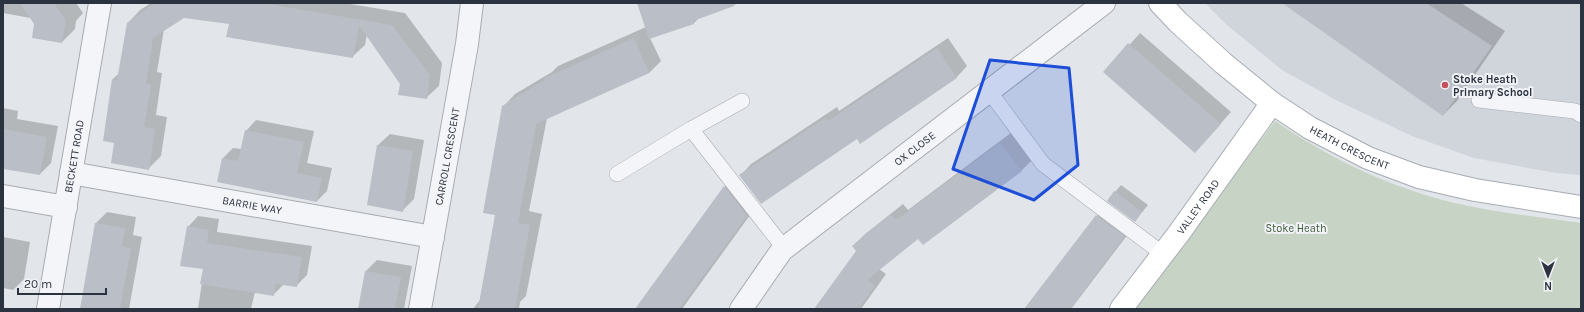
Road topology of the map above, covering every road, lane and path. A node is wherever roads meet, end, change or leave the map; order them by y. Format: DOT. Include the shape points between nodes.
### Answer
graph roads {
  1 [pos="100,3"];
  2 [pos="472,3"];
  3 [pos="1104,3"];
  4 [pos="1160,3"];
  5 [pos="989,91"];
  6 [pos="1479,100"];
  7 [pos="742,101"];
  8 [pos="1272,103"];
  9 [pos="1581,115"];
  10 [pos="691,129"];
  11 [pos="71,173"];
  12 [pos="617,174"];
  13 [pos="3,196"];
  14 [pos="66,207"];
  15 [pos="1581,207"];
  16 [pos="433,237"];
  17 [pos="784,248"];
  18 [pos="1163,254"];
  19 [pos="49,309"];
  20 [pos="420,309"];
  21 [pos="741,309"];
  22 [pos="1121,309"];
  1 -- 11 [label="street, BECKETT ROAD"];
  2 -- 16 [label="street, CARROLL CRESCENT"];
  3 -- 5 [label="street, OX CLOSE"];
  4 -- 8 [label="street, HEATH CRESCENT" via="1223,63"];
  5 -- 17 [label="street, OX CLOSE"];
  5 -- 18 [label="lane" via="1043,164"];
  6 -- 9 [label="lane" via="1575,111"];
  7 -- 10 [label="lane"];
  8 -- 15 [label="street, HEATH CRESCENT" via="1310,128 1368,158 1419,177 1502,195"];
  8 -- 18 [label="street, VALLEY ROAD"];
  10 -- 12 [label="lane"];
  10 -- 17 [label="lane"];
  11 -- 14 [label="street, BECKETT ROAD"];
  11 -- 16 [label="street, BARRIE WAY"];
  13 -- 14 [label="street"];
  14 -- 19 [label="street, BECKETT ROAD"];
  16 -- 20 [label="street, CARROLL CRESCENT"];
  17 -- 21 [label="street, OX CLOSE"];
  18 -- 22 [label="street, VALLEY ROAD"];
}
